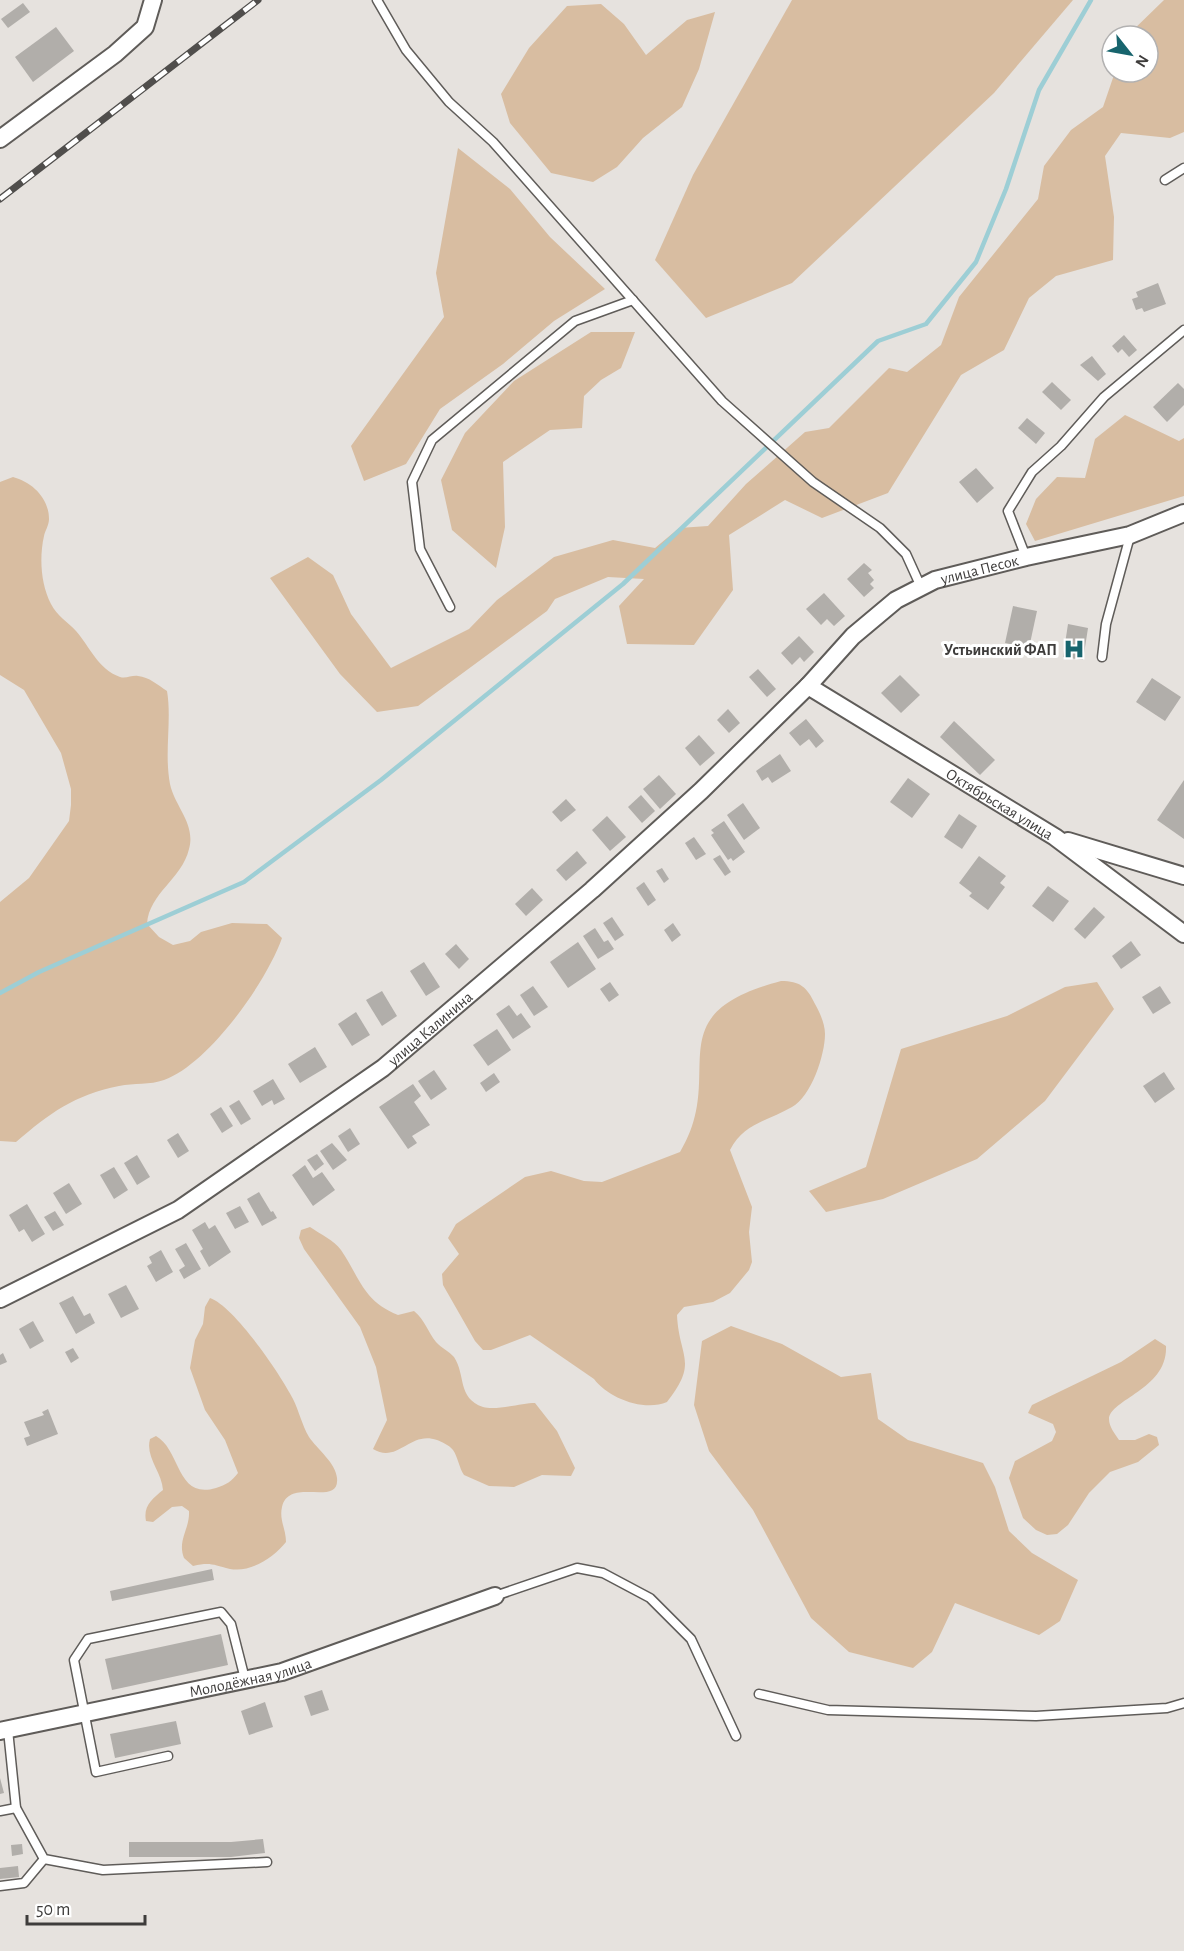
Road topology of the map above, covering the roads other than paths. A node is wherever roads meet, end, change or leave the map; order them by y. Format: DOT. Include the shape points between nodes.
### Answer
graph roads {
  1 [pos="153,0"];
  2 [pos="377,0"];
  3 [pos="0,139"];
  4 [pos="1184,168"];
  5 [pos="1165,180"];
  6 [pos="633,300"];
  7 [pos="1184,330"];
  8 [pos="1184,513"];
  9 [pos="1130,535"];
  10 [pos="1026,556"];
  11 [pos="921,587"];
  12 [pos="450,607"];
  13 [pos="1102,657"];
  14 [pos="808,686"];
  15 [pos="1056,837"];
  16 [pos="1184,876"];
  17 [pos="1184,934"];
  18 [pos="0,1299"];
  19 [pos="495,1596"];
  20 [pos="245,1679"];
  21 [pos="759,1694"];
  22 [pos="1184,1703"];
  23 [pos="83,1714"];
  24 [pos="4,1730"];
  25 [pos="736,1736"];
  26 [pos="168,1756"];
  27 [pos="16,1808"];
  28 [pos="0,1811"];
  29 [pos="44,1858"];
  30 [pos="267,1862"];
  31 [pos="0,1886"];
  1 -- 3 [label="street" via="145,27 115,54"];
  2 -- 6 [label="lane" via="406,50 449,102 493,142"];
  4 -- 5 [label="lane"];
  6 -- 11 [label="lane" via="722,401 813,482 880,528 906,554"];
  6 -- 12 [label="lane" via="575,321 432,440 412,482 420,549"];
  7 -- 10 [label="lane" via="1104,397 1032,472 1008,512"];
  8 -- 9 [label="street, улица Песок"];
  9 -- 10 [label="street, улица Песок"];
  9 -- 13 [label="lane" via="1106,624"];
  10 -- 11 [label="street, улица Песок"];
  11 -- 14 [label="street, улица Песок" via="896,600 853,636"];
  14 -- 15 [label="street, Октябрьская улица"];
  14 -- 18 [label="street, улица Калинина" via="702,791 592,890 383,1068 178,1210"];
  15 -- 16 [label="street"];
  15 -- 17 [label="street, Октябрьская улица"];
  19 -- 20 [label="street, Молодёжная улица" via="282,1672"];
  19 -- 25 [label="lane" via="577,1568 603,1573 650,1598 691,1639"];
  20 -- 23 [label="street, Молодёжная улица"];
  20 -- 23 [label="lane" via="231,1624 222,1612 214,1611 88,1639 74,1660"];
  21 -- 22 [label="lane" via="828,1710 1036,1716 1167,1708"];
  23 -- 24 [label="street, Молодёжная улица"];
  23 -- 26 [label="lane" via="96,1772"];
  24 -- 27 [label="lane"];
  27 -- 28 [label="lane"];
  27 -- 29 [label="lane"];
  29 -- 30 [label="lane" via="103,1870"];
  29 -- 31 [label="lane" via="24,1883"];
}
